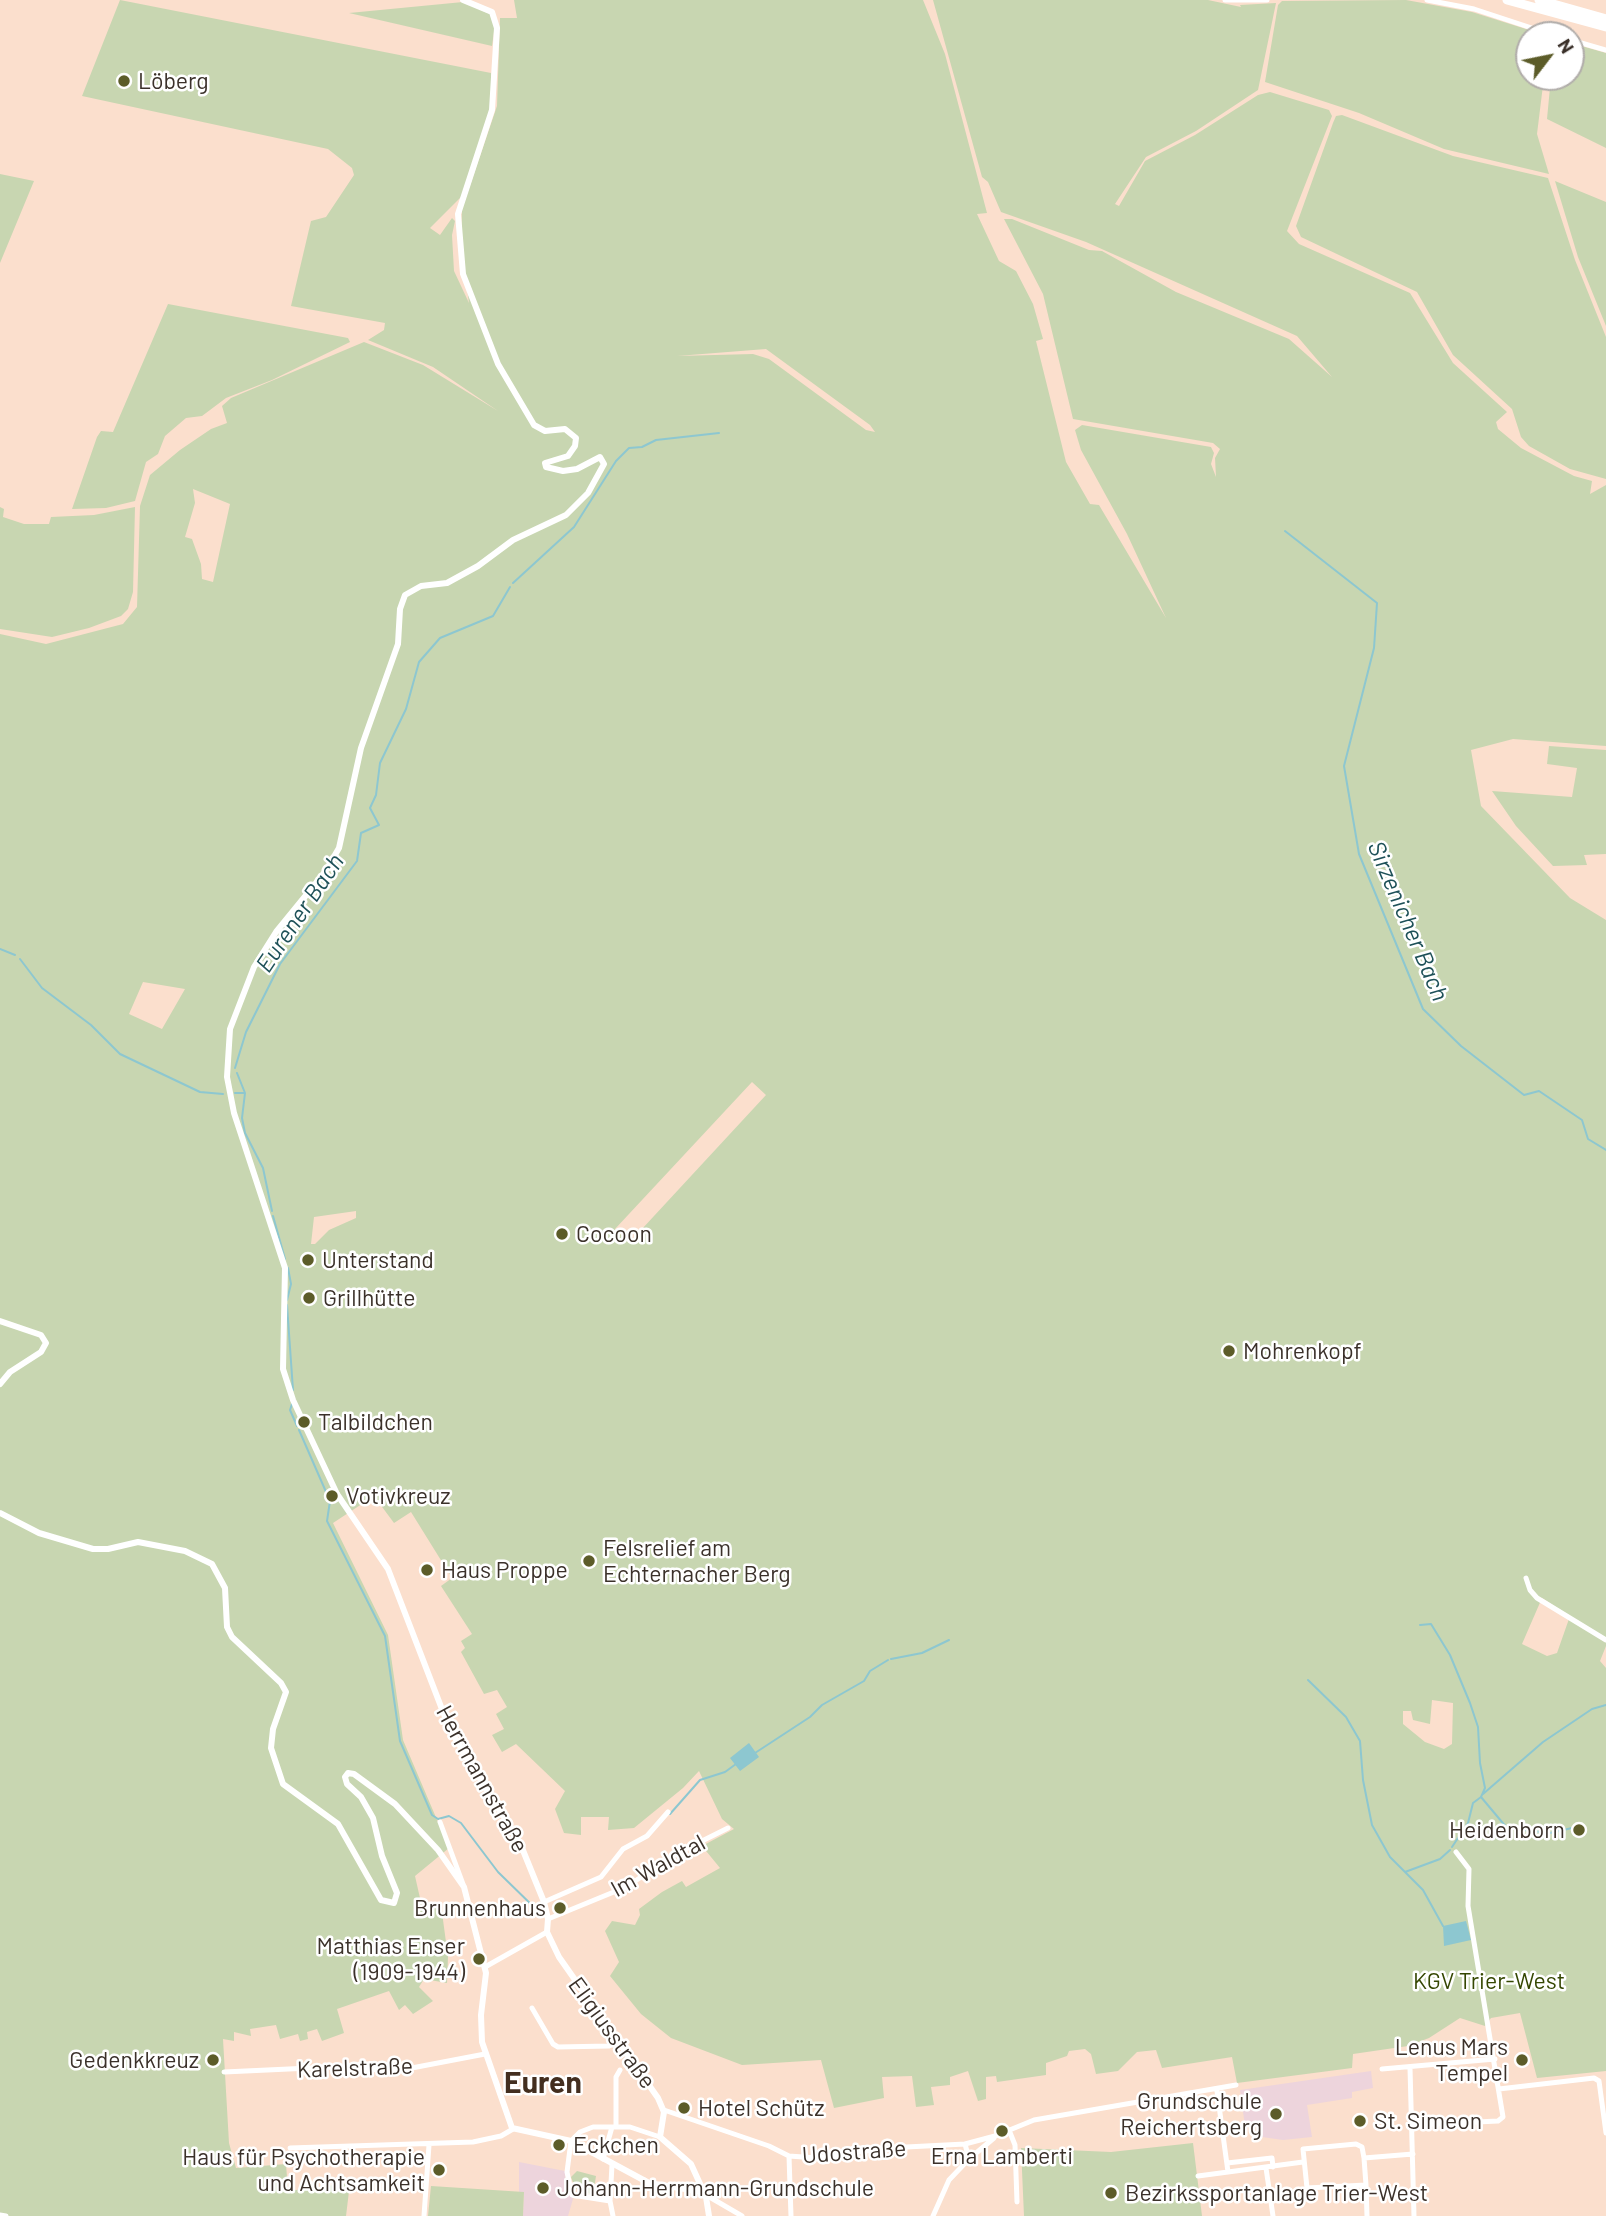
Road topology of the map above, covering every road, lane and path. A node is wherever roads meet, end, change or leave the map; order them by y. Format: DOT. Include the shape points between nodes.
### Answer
graph roads {
  1 [pos="463,0"];
  2 [pos="1224,0"];
  3 [pos="1267,0"];
  4 [pos="1427,0"];
  5 [pos="1507,0"];
  6 [pos="1539,0"];
  7 [pos="1606,19"];
  8 [pos="1515,22"];
  9 [pos="1606,27"];
  10 [pos="1585,44"];
  11 [pos="1606,50"];
  12 [pos="0,1321"];
  13 [pos="0,1384"];
  14 [pos="0,1513"];
  15 [pos="1526,1578"];
  16 [pos="1606,1640"];
  17 [pos="668,1812"];
  18 [pos="440,1822"];
  19 [pos="728,1828"];
  20 [pos="1456,1852"];
  21 [pos="464,1887"];
  22 [pos="544,1902"];
  23 [pos="548,1919"];
  24 [pos="547,1931"];
  25 [pos="485,1967"];
  26 [pos="532,2008"];
  27 [pos="616,2042"];
  28 [pos="485,2054"];
  29 [pos="1494,2059"];
  30 [pos="1410,2068"];
  31 [pos="1382,2069"];
  32 [pos="620,2070"];
  33 [pos="224,2072"];
  34 [pos="1236,2085"];
  35 [pos="1499,2089"];
  36 [pos="1217,2091"];
  37 [pos="1603,2091"];
  38 [pos="664,2110"];
  39 [pos="1412,2125"];
  40 [pos="614,2127"];
  41 [pos="515,2130"];
  42 [pos="1009,2130"];
  43 [pos="1606,2133"];
  44 [pos="995,2136"];
  45 [pos="660,2137"];
  46 [pos="570,2141"];
  47 [pos="965,2144"];
  48 [pos="429,2145"];
  49 [pos="290,2148"];
  50 [pos="1413,2154"];
  51 [pos="789,2156"];
  52 [pos="1364,2158"];
  53 [pos="604,2159"];
  54 [pos="969,2159"];
  55 [pos="1303,2162"];
  56 [pos="1227,2163"];
  57 [pos="612,2165"];
  58 [pos="1270,2167"];
  59 [pos="1228,2172"];
  60 [pos="1199,2176"];
  61 [pos="1366,2185"];
  62 [pos="704,2192"];
  63 [pos="610,2201"];
  64 [pos="1017,2202"];
  65 [pos="729,2213"];
  66 [pos="0,2215"];
  67 [pos="6,2216"];
  68 [pos="424,2216"];
  69 [pos="613,2216"];
  70 [pos="709,2216"];
  71 [pos="743,2216"];
  72 [pos="791,2216"];
  73 [pos="933,2216"];
  74 [pos="1273,2216"];
  75 [pos="1367,2216"];
  76 [pos="1415,2216"];
  1 -- 22 [label="street, Herrmannstraße" via="492,12 497,28 492,110 457,214 463,274 498,364 534,425 545,431 565,429 576,438 568,456 545,463 546,467 577,469 600,457 604,464 588,493 566,515 513,540 447,583 421,586 405,595 398,643 361,748 338,848 254,967 230,1029 227,1056 234,1113 285,1268 282,1355 287,1385 337,1494 388,1569 447,1723 516,1835"];
  2 -- 3 [label="street"];
  4 -- 8 [label="street"];
  5 -- 9 [label="highway"];
  6 -- 7 [label="highway"];
  10 -- 11 [label="street"];
  12 -- 13 [label="street" via="41,1335 46,1343"];
  14 -- 21 [label="street" via="39,1533 93,1549 138,1542 185,1550 212,1564 225,1588 232,1637 286,1692 271,1748 282,1784 338,1824 374,1892 387,1903 394,1903 397,1893 373,1818 347,1784 346,1774 354,1774 395,1804 438,1850"];
  15 -- 16 [label="street" via="1537,1598"];
  17 -- 22 [label="street" via="647,1836 623,1849 601,1877"];
  18 -- 21 [label="street"];
  19 -- 23 [label="street, Im Waldtal" via="626,1887"];
  20 -- 29 [label="street" via="1469,1869 1468,1906"];
  21 -- 25 [label="street"];
  22 -- 23 [label="street, Herrmannstraße"];
  23 -- 24 [label="street, Herrmannstraße"];
  24 -- 25 [label="street"];
  24 -- 27 [label="street, Eligiusstraße" via="575,1984"];
  25 -- 28 [label="street" via="481,2015"];
  26 -- 27 [label="street" via="558,2047"];
  27 -- 38 [label="street, Eligiusstraße"];
  28 -- 33 [label="street, Karelstraße" via="396,2071 332,2067"];
  28 -- 41 [label="street"];
  29 -- 30 [label="street"];
  29 -- 35 [label="street"];
  30 -- 31 [label="street"];
  30 -- 39 [label="street"];
  32 -- 40 [label="street"];
  34 -- 36 [label="street, Udostraße"];
  35 -- 37 [label="street" via="1599,2081"];
  35 -- 39 [label="street" via="1503,2117 1498,2121"];
  36 -- 42 [label="street, Udostraße" via="1034,2120"];
  36 -- 56 [label="street"];
  37 -- 43 [label="street"];
  38 -- 45 [label="street, Eligiusstraße"];
  38 -- 51 [label="street, Udostraße"];
  39 -- 50 [label="street"];
  40 -- 45 [label="street"];
  40 -- 46 [label="street" via="587,2129"];
  40 -- 53 [label="street"];
  41 -- 46 [label="street"];
  41 -- 48 [label="street" via="473,2142"];
  42 -- 44 [label="street, Udostraße"];
  42 -- 64 [label="street" via="1018,2145"];
  44 -- 47 [label="street, Udostraße"];
  44 -- 54 [label="street"];
  45 -- 62 [label="street" via="688,2160"];
  46 -- 53 [label="street"];
  46 -- 63 [label="street" via="567,2172 571,2193"];
  47 -- 51 [label="street, Udostraße" via="817,2158"];
  47 -- 54 [label="street"];
  48 -- 49 [label="street"];
  48 -- 68 [label="street"];
  50 -- 52 [label="street"];
  50 -- 76 [label="street"];
  51 -- 72 [label="street"];
  52 -- 55 [label="street" via="1362,2147 1356,2144 1303,2149"];
  52 -- 61 [label="street"];
  53 -- 57 [label="street"];
  54 -- 73 [label="street" via="949,2180"];
  55 -- 58 [label="street"];
  55 -- 61 [label="street" via="1307,2188"];
  56 -- 58 [label="street" via="1272,2158"];
  56 -- 59 [label="street"];
  57 -- 62 [label="street" via="649,2183"];
  57 -- 63 [label="street"];
  58 -- 59 [label="street"];
  58 -- 74 [label="street"];
  59 -- 60 [label="street"];
  61 -- 75 [label="street"];
  62 -- 65 [label="street"];
  62 -- 70 [label="street"];
  63 -- 69 [label="street"];
  65 -- 71 [label="street"];
  66 -- 67 [label="street"];
}
